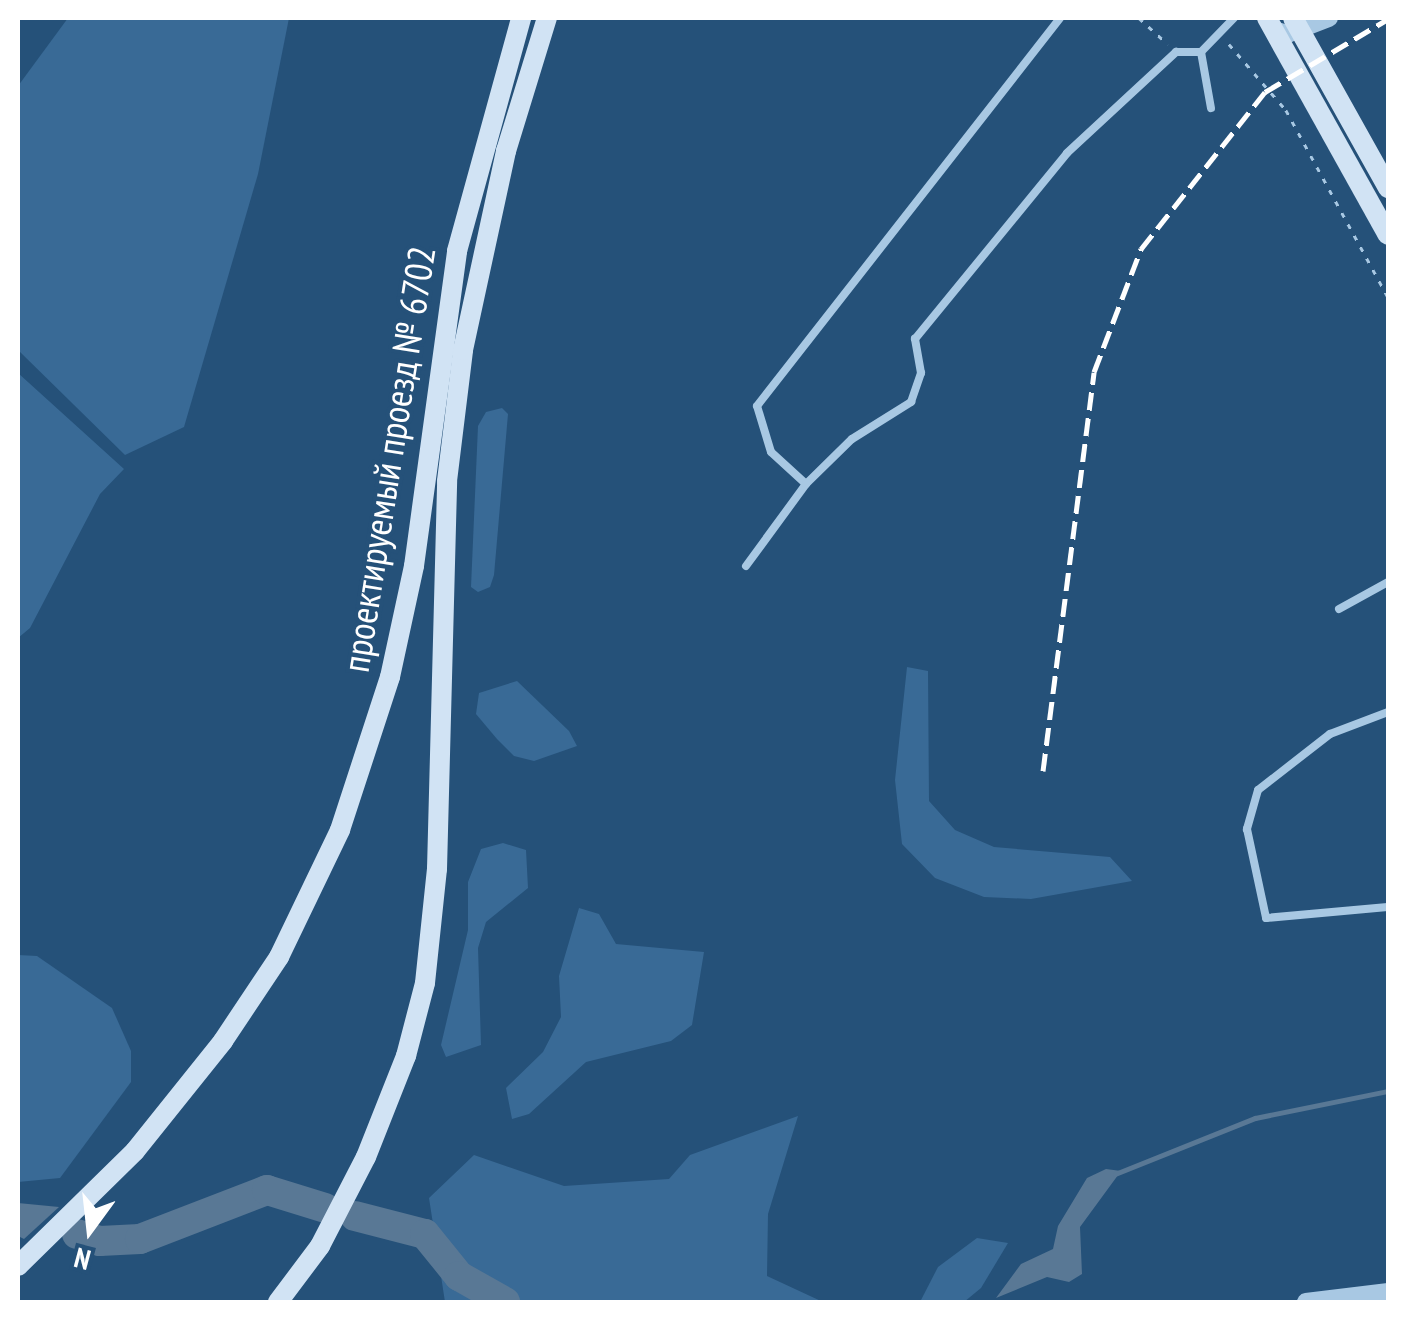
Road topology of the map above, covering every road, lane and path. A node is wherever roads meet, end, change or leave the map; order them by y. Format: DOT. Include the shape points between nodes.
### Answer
graph roads {
  1 [pos="521,18"];
  2 [pos="548,18"];
  3 [pos="1060,18"];
  4 [pos="1140,18"];
  5 [pos="1234,18"];
  6 [pos="1329,18"];
  7 [pos="1270,24"];
  8 [pos="1297,24"];
  9 [pos="1220,32"];
  10 [pos="1176,52"];
  11 [pos="1201,52"];
  12 [pos="1211,108"];
  13 [pos="1388,188"];
  14 [pos="1388,235"];
  15 [pos="1388,297"];
  16 [pos="806,484"];
  17 [pos="746,566"];
  18 [pos="1388,582"];
  19 [pos="1339,609"];
  20 [pos="1388,712"];
  21 [pos="1388,907"];
  22 [pos="18,1266"];
  23 [pos="1382,1296"];
  24 [pos="278,1302"];
  25 [pos="1306,1302"];
  1 -- 22 [label="main road, проектируемый проезд № 6702" via="457,251 414,566 361,775 279,957 223,1042 135,1151"];
  2 -- 24 [label="main road, проектируемый проезд № 6702" via="506,151 463,350 447,481 437,870 425,982 406,1056 366,1157 336,1219"];
  3 -- 16 [label="lane" via="757,406 771,452"];
  4 -- 10 [label="path"];
  5 -- 9 [label="lane"];
  6 -- 8 [label="street"];
  7 -- 8 [label="street"];
  7 -- 14 [label="main road"];
  8 -- 13 [label="main road"];
  9 -- 11 [label="lane"];
  9 -- 15 [label="path" via="1286,110"];
  10 -- 11 [label="lane"];
  10 -- 16 [label="lane" via="1067,153 916,339 921,373 911,402 852,439"];
  11 -- 12 [label="lane"];
  16 -- 17 [label="lane"];
  18 -- 19 [label="lane"];
  20 -- 21 [label="lane" via="1330,734 1258,790 1247,829 1266,918"];
  23 -- 25 [label="street"];
}
